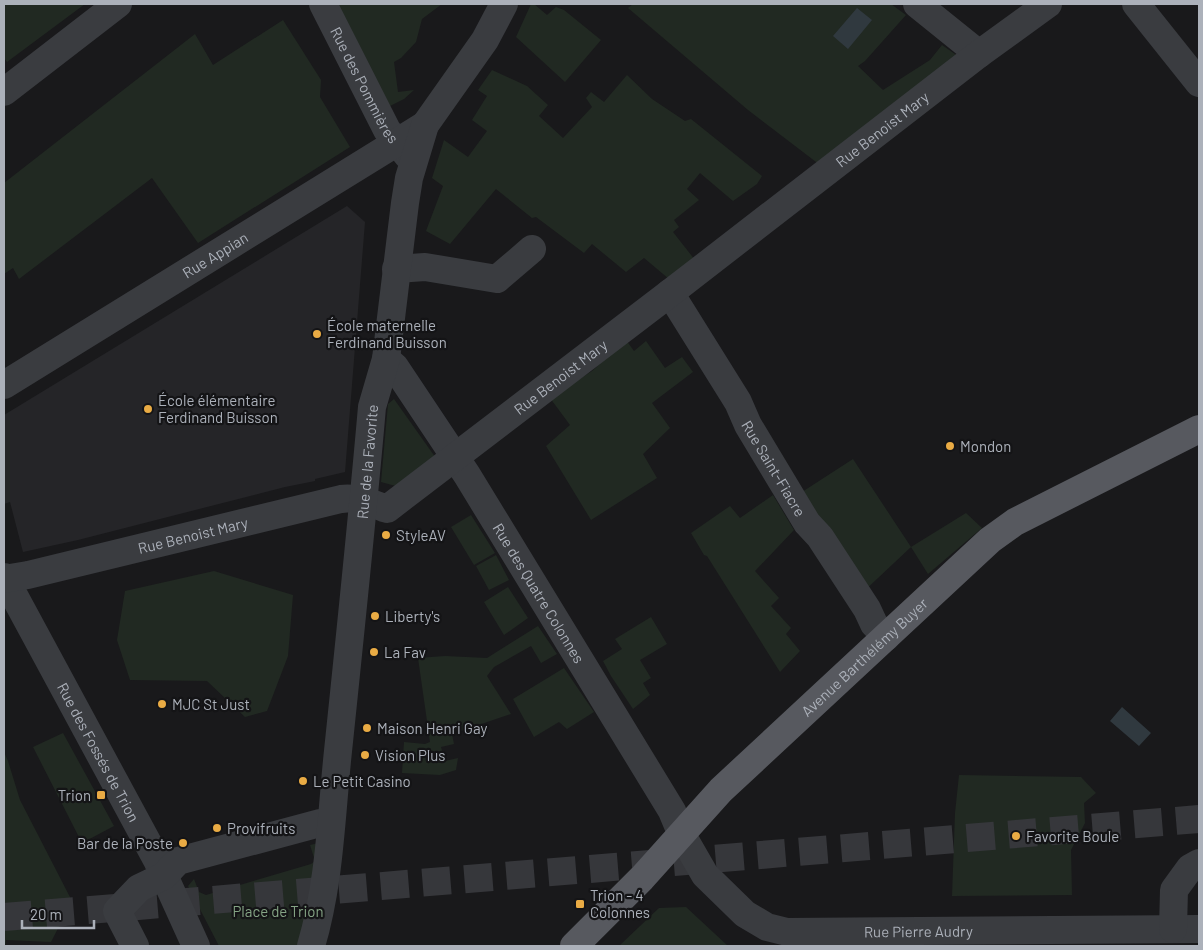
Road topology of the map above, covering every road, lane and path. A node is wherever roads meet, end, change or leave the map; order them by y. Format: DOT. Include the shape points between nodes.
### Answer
graph roads {
  1 [pos="118,4"];
  2 [pos="323,4"];
  3 [pos="504,4"];
  4 [pos="916,4"];
  5 [pos="1048,4"];
  6 [pos="1136,4"];
  7 [pos="980,54"];
  8 [pos="1199,83"];
  9 [pos="4,92"];
  10 [pos="406,153"];
  11 [pos="532,249"];
  12 [pos="396,269"];
  13 [pos="670,293"];
  14 [pos="386,359"];
  15 [pos="4,385"];
  16 [pos="1199,429"];
  17 [pos="456,457"];
  18 [pos="363,500"];
  19 [pos="4,578"];
  20 [pos="886,637"];
  21 [pos="332,823"];
  22 [pos="682,835"];
  23 [pos="1199,862"];
  24 [pos="164,876"];
  25 [pos="1186,929"];
  26 [pos="190,941"];
  27 [pos="134,946"];
  28 [pos="311,946"];
  29 [pos="574,946"];
  1 -- 9 [label="street"];
  2 -- 10 [label="street, Rue des Pommières" via="387,130"];
  3 -- 10 [label="street, Rue Appian" via="485,40"];
  4 -- 7 [label="street"];
  5 -- 7 [label="street, Rue Benoist Mary"];
  6 -- 8 [label="street"];
  7 -- 13 [label="street, Rue Benoist Mary"];
  10 -- 12 [label="street, Rue de la Favorite"];
  10 -- 15 [label="street, Rue Appian"];
  11 -- 12 [label="street" via="497,279 425,267"];
  12 -- 14 [label="street, Rue de la Favorite"];
  13 -- 17 [label="street, Rue Benoist Mary"];
  13 -- 20 [label="street, Rue Saint-Fiacre" via="738,402 748,425 807,523"];
  14 -- 17 [label="street, Rue des Quatre Colonnes" via="395,367"];
  14 -- 18 [label="street, Rue de la Favorite" via="372,407"];
  16 -- 20 [label="main road, Avenue Barthélémy Buyer" via="1014,522 990,540"];
  17 -- 18 [label="street, Rue Benoist Mary" via="387,510"];
  17 -- 22 [label="street, Rue des Quatre Colonnes" via="672,811"];
  18 -- 19 [label="street, Rue Benoist Mary" via="341,499"];
  18 -- 21 [label="street, Rue de la Favorite"];
  19 -- 24 [label="street, Rue des Fossés de Trion"];
  20 -- 22 [label="main road, Avenue Barthélémy Buyer" via="721,790"];
  21 -- 24 [label="street" via="320,822 178,860"];
  21 -- 28 [label="street, Rue de la Favorite" via="327,879"];
  22 -- 25 [label="street, Rue Pierre Audry" via="704,875 745,914 767,927 787,932"];
  22 -- 29 [label="main road, Avenue Barthélémy Buyer"];
  23 -- 25 [label="street" via="1190,868 1174,890"];
  24 -- 26 [label="street, Rue des Fossés de Trion"];
  24 -- 27 [label="street" via="139,888 116,911"];
}
